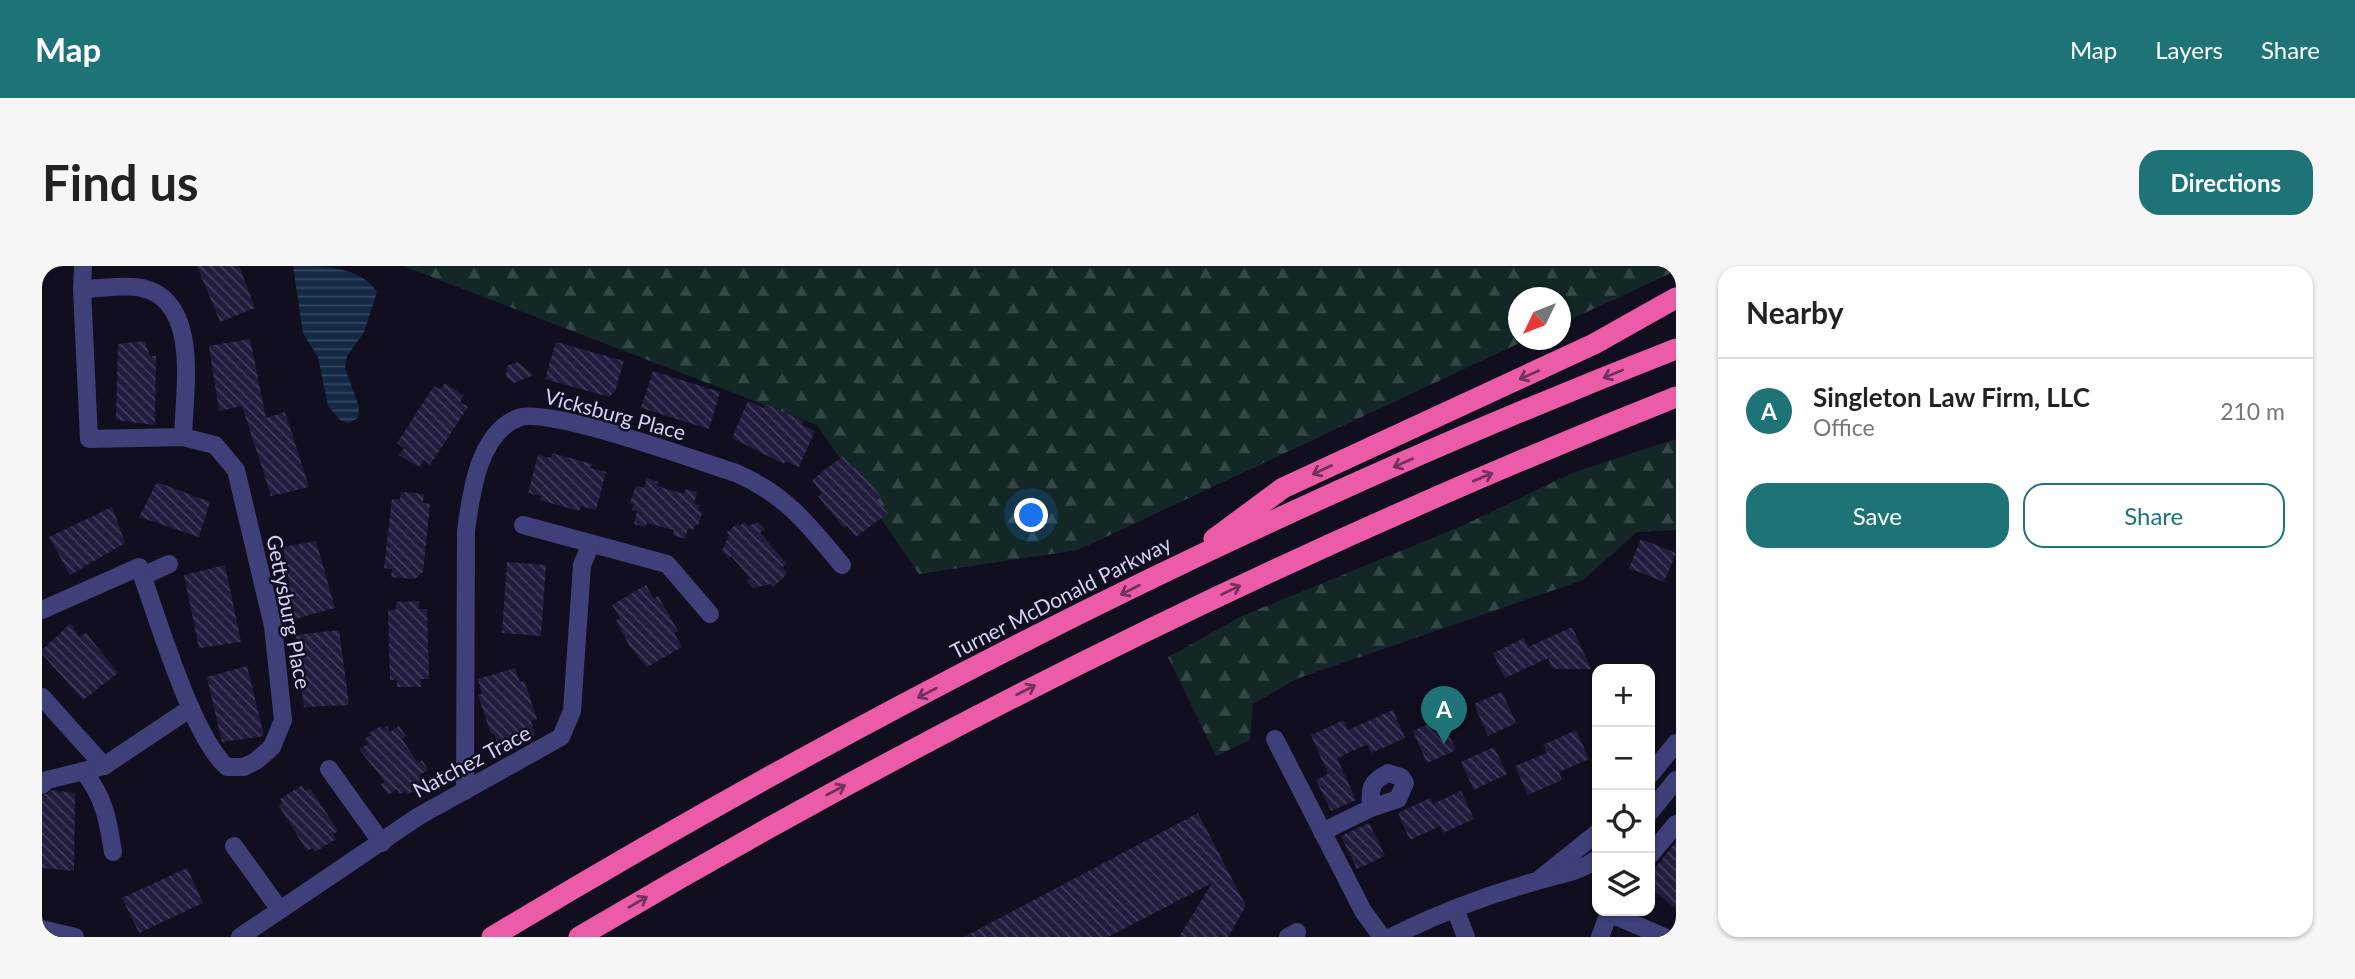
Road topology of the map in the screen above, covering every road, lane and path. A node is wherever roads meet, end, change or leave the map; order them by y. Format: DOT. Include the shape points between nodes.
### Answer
graph roads {
  1 [pos="83,266"];
  2 [pos="82,289"];
  3 [pos="1676,298"];
  4 [pos="1676,349"];
  5 [pos="1676,397"];
  6 [pos="183,438"];
  7 [pos="523,525"];
  8 [pos="592,544"];
  9 [pos="169,564"];
  10 [pos="842,565"];
  11 [pos="1173,569"];
  12 [pos="143,576"];
  13 [pos="42,610"];
  14 [pos="710,614"];
  15 [pos="42,697"];
  16 [pos="191,708"];
  17 [pos="1275,738"];
  18 [pos="1676,743"];
  19 [pos="104,766"];
  20 [pos="329,769"];
  21 [pos="1655,769"];
  22 [pos="83,771"];
  23 [pos="1676,780"];
  24 [pos="42,785"];
  25 [pos="465,791"];
  26 [pos="1655,806"];
  27 [pos="1371,808"];
  28 [pos="1676,824"];
  29 [pos="1322,832"];
  30 [pos="1592,837"];
  31 [pos="382,843"];
  32 [pos="234,846"];
  33 [pos="113,852"];
  34 [pos="1652,853"];
  35 [pos="1592,862"];
  36 [pos="1538,880"];
  37 [pos="1455,909"];
  38 [pos="280,910"];
  39 [pos="1608,916"];
  40 [pos="1619,916"];
  41 [pos="42,929"];
  42 [pos="75,937"];
  43 [pos="240,937"];
  44 [pos="492,937"];
  45 [pos="579,937"];
  46 [pos="1382,937"];
  47 [pos="1391,937"];
  48 [pos="1466,937"];
  49 [pos="1600,937"];
  50 [pos="1664,937"];
  1 -- 2 [label="street"];
  2 -- 6 [label="street" via="142,288 170,302 185,337"];
  2 -- 6 [label="street, Gettysburg Place" via="89,439"];
  3 -- 11 [label="highway, one-way" via="1594,344 1283,488"];
  4 -- 11 [label="highway, Turner McDonald Parkway, one-way" via="1423,454"];
  45 -- 5 [label="highway, one-way" via="811,803 1136,636 1375,524"];
  6 -- 16 [label="street, Gettysburg Place" via="215,445 236,470 273,626 284,720 272,747 256,761 227,767 216,758"];
  7 -- 8 [label="street"];
  8 -- 14 [label="street" via="667,564"];
  8 -- 25 [label="street, Natchez Trace" via="582,565 568,727 552,745"];
  9 -- 12 [label="street"];
  10 -- 25 [label="street, Vicksburg Place" via="798,511 761,484 580,425 532,415 518,418 489,444 469,512"];
  11 -- 44 [label="highway, Turner McDonald Parkway, one-way" via="818,750"];
  12 -- 13 [label="street" via="139,567"];
  12 -- 16 [label="street, Gettysburg Place"];
  15 -- 19 [label="street"];
  16 -- 19 [label="street"];
  17 -- 29 [label="street"];
  18 -- 21 [label="street"];
  19 -- 22 [label="street"];
  20 -- 31 [label="street"];
  22 -- 24 [label="street"];
  22 -- 33 [label="street" via="98,789"];
  23 -- 26 [label="street"];
  25 -- 31 [label="street, Natchez Trace"];
  27 -- 29 [label="street"];
  28 -- 34 [label="street"];
  29 -- 46 [label="street" via="1363,911"];
  30 -- 36 [label="street"];
  31 -- 38 [label="street, Natchez Trace"];
  32 -- 38 [label="street"];
  35 -- 36 [label="street" via="1573,873"];
  36 -- 37 [label="street"];
  37 -- 47 [label="street"];
  37 -- 48 [label="street"];
  38 -- 43 [label="street, Natchez Trace"];
  39 -- 49 [label="street"];
  40 -- 50 [label="street"];
  41 -- 42 [label="street"];
}
